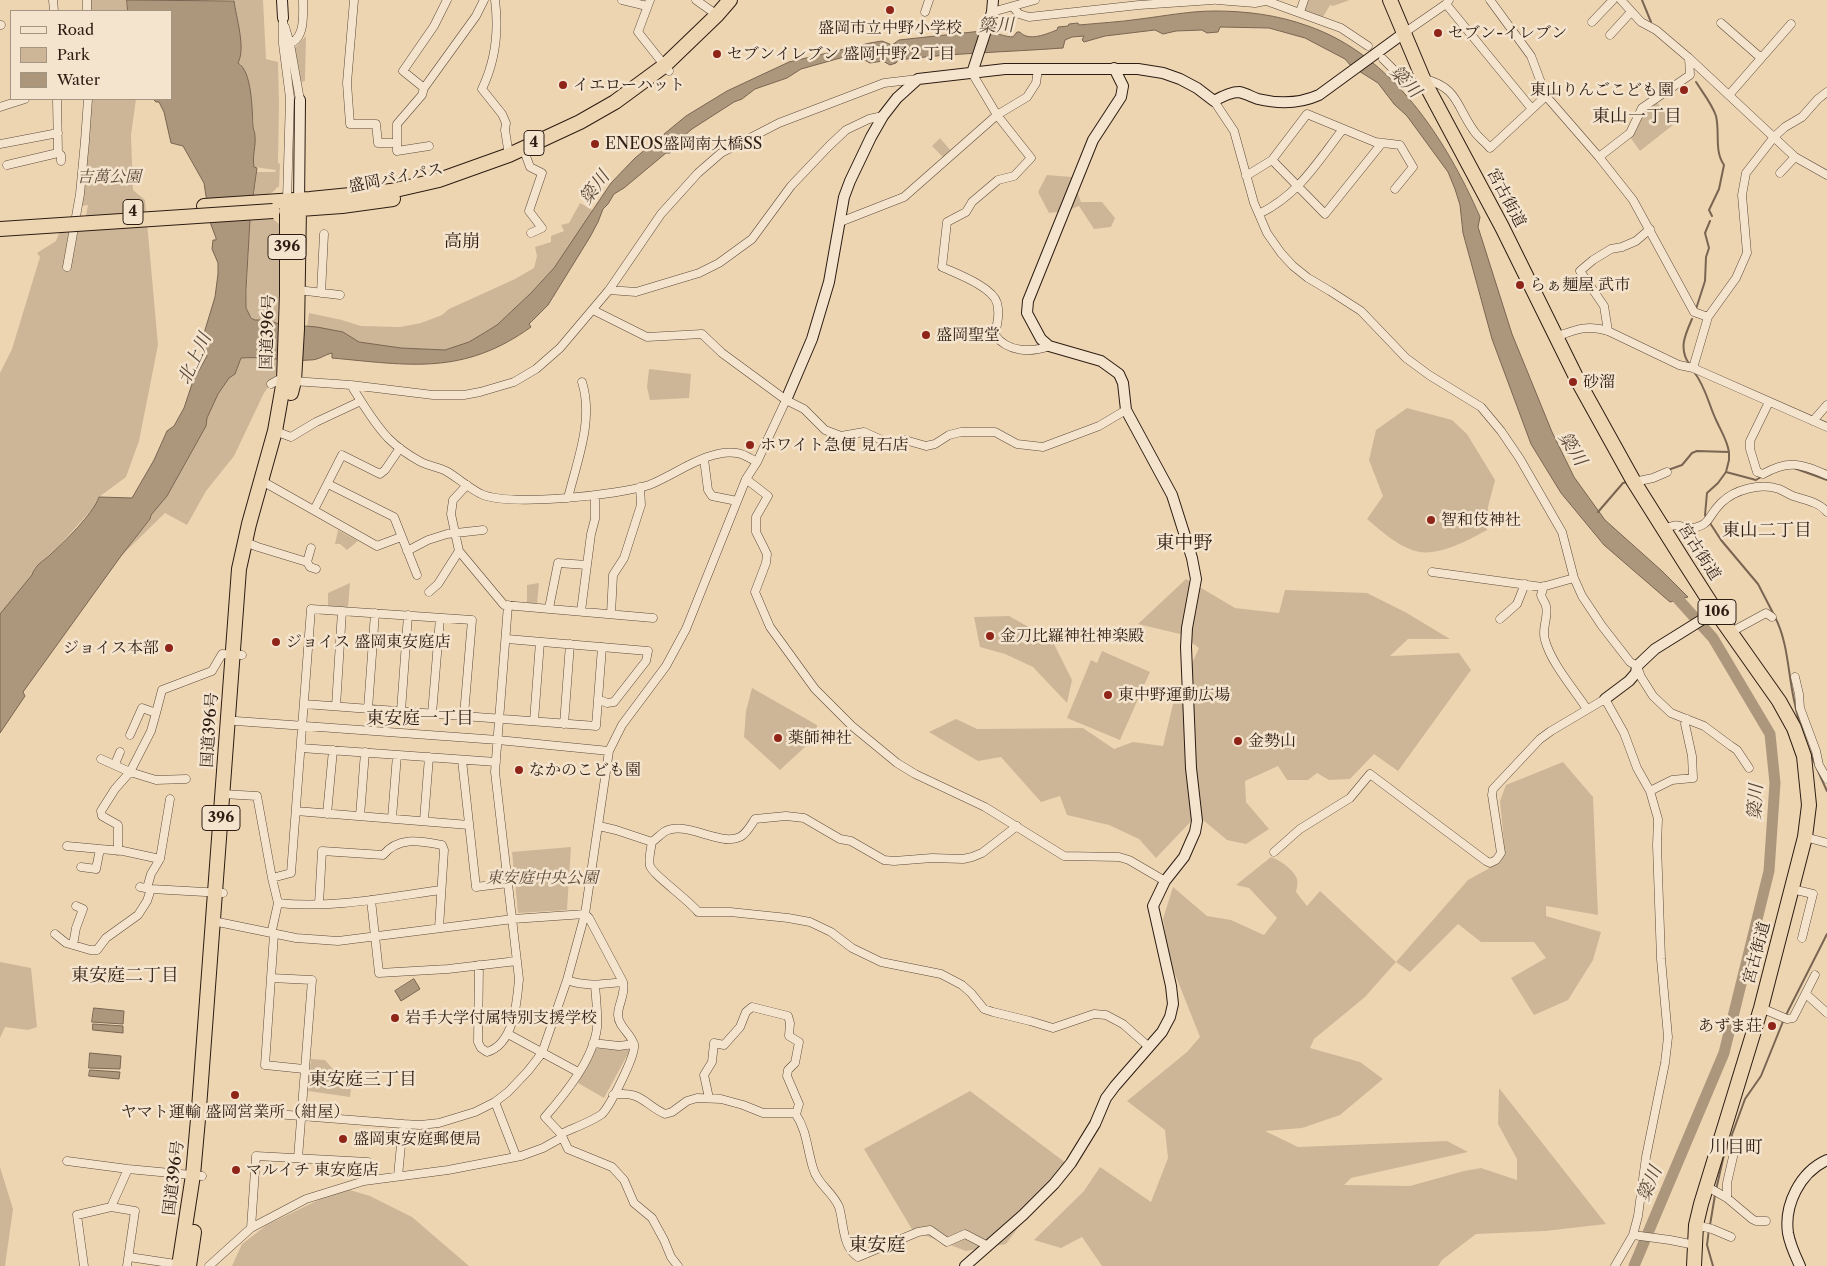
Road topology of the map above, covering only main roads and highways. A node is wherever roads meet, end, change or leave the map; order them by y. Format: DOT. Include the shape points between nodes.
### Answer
graph roads {
  1 [pos="730,0"];
  2 [pos="741,0"];
  3 [pos="1390,0"];
  4 [pos="666,68"];
  5 [pos="286,205"];
  6 [pos="61,221"];
  7 [pos="0,222"];
  8 [pos="0,229"];
  9 [pos="238,654"];
  10 [pos="227,794"];
  11 [pos="184,1266"];
  12 [pos="1694,1266"];
  1 -- 4 [label="highway, 盛岡バイパス / 4"];
  2 -- 4 [label="highway, 盛岡バイパス / 4" via="724,20"];
  3 -- 12 [label="highway, 宮古街道 / 106" via="1425,81 1502,227 1555,337 1634,482 1711,614 1731,632 1779,701 1804,756 1809,805 1805,837 1761,1008 1706,1186 1705,1227 1695,1245"];
  4 -- 5 [label="highway, 盛岡バイパス / 4" via="580,122 509,155 439,180 391,191"];
  4 -- 5 [label="highway, 盛岡バイパス / 4" via="620,107 575,133 452,185 398,198 342,206"];
  5 -- 6 [label="highway, 盛岡バイパス / 4"];
  5 -- 9 [label="highway, 国道396号 / 396" via="295,293 286,378 278,432 249,544"];
  6 -- 7 [label="highway, 盛岡バイパス / 4"];
  6 -- 8 [label="highway, 盛岡バイパス / 4"];
  9 -- 10 [label="highway, 国道396号 / 396"];
  9 -- 10 [label="highway, 国道396号 / 396" via="236,721"];
  10 -- 11 [label="highway, 国道396号 / 396" via="198,1175"];
}
